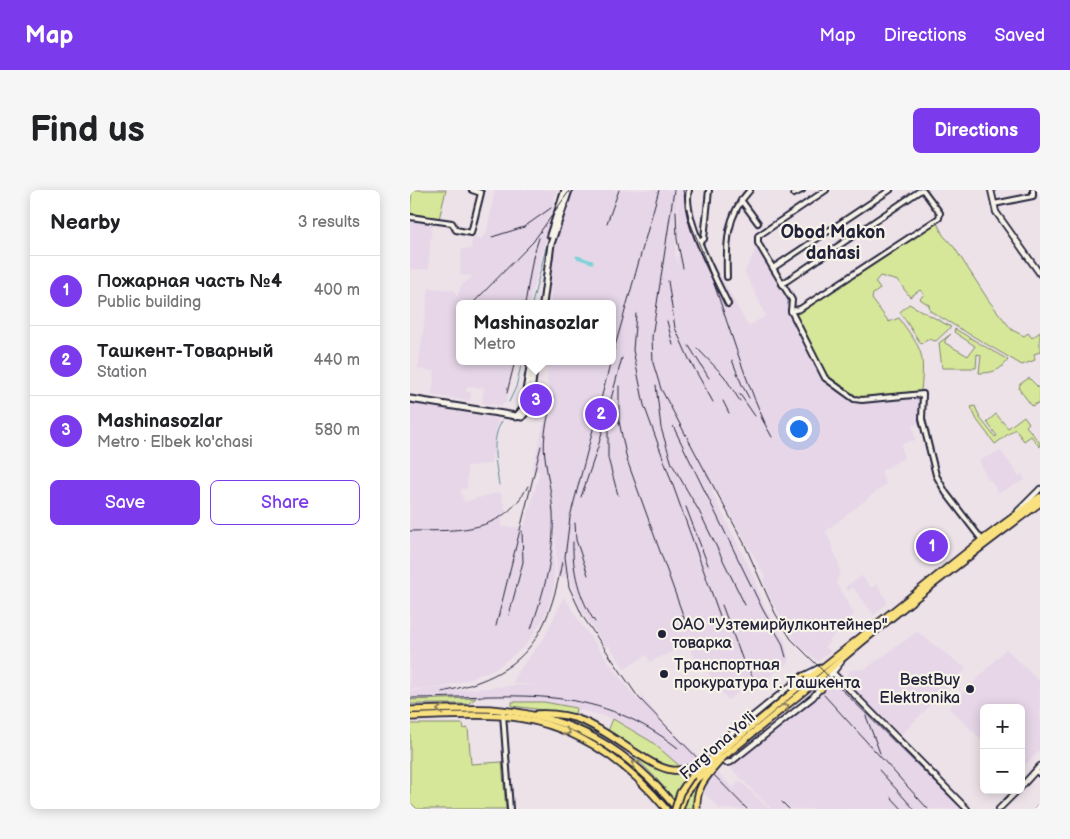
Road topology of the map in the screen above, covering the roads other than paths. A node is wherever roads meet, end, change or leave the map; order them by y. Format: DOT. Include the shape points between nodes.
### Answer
graph roads {
  1 [pos="472,190"];
  2 [pos="565,190"];
  3 [pos="569,190"];
  4 [pos="689,190"];
  5 [pos="710,190"];
  6 [pos="750,190"];
  7 [pos="802,190"];
  8 [pos="826,190"];
  9 [pos="890,190"];
  10 [pos="922,190"];
  11 [pos="991,190"];
  12 [pos="1033,190"];
  13 [pos="794,194"];
  14 [pos="741,200"];
  15 [pos="994,204"];
  16 [pos="410,217"];
  17 [pos="758,223"];
  18 [pos="701,241"];
  19 [pos="773,268"];
  20 [pos="1040,274"];
  21 [pos="727,277"];
  22 [pos="782,284"];
  23 [pos="541,300"];
  24 [pos="542,300"];
  25 [pos="728,304"];
  26 [pos="791,311"];
  27 [pos="530,365"];
  28 [pos="534,365"];
  29 [pos="410,399"];
  30 [pos="516,417"];
  31 [pos="1040,489"];
  32 [pos="1040,497"];
  33 [pos="1040,503"];
  34 [pos="1008,521"];
  35 [pos="982,540"];
  36 [pos="844,657"];
  37 [pos="833,673"];
  38 [pos="805,678"];
  39 [pos="829,680"];
  40 [pos="839,681"];
  41 [pos="815,682"];
  42 [pos="821,689"];
  43 [pos="410,710"];
  44 [pos="503,713"];
  45 [pos="528,714"];
  46 [pos="410,717"];
  47 [pos="719,758"];
  48 [pos="1039,770"];
  49 [pos="1025,783"];
  50 [pos="1014,794"];
  51 [pos="510,809"];
  52 [pos="666,809"];
  53 [pos="677,809"];
  54 [pos="697,809"];
  55 [pos="968,809"];
  56 [pos="999,809"];
  1 -- 16 [label="street" via="481,193 471,233 456,230 452,223"];
  2 -- 23 [label="main road" via="548,243"];
  3 -- 24 [label="main road" via="551,244"];
  4 -- 25 [label="street" via="687,205"];
  5 -- 18 [label="street" via="704,239"];
  6 -- 14 [label="street"];
  7 -- 13 [label="street"];
  8 -- 19 [label="street" via="758,236 758,243"];
  9 -- 19 [label="street"];
  10 -- 22 [label="street"];
  10 -- 26 [label="street" via="940,212 938,218 800,309"];
  11 -- 15 [label="street"];
  12 -- 15 [label="street" via="1033,196"];
  14 -- 17 [label="street"];
  14 -- 21 [label="street" via="727,235"];
  15 -- 20 [label="street"];
  19 -- 22 [label="street"];
  22 -- 26 [label="street" via="792,300"];
  26 -- 35 [label="street" via="825,378 854,399 923,394 922,419 936,475"];
  27 -- 30 [label="main road" via="523,409"];
  28 -- 30 [label="main road" via="527,412"];
  29 -- 30 [label="main road"];
  31 -- 34 [label="street, Farg'ona Yo'li"];
  32 -- 34 [label="main road, Farg'ona Yo'li"];
  33 -- 36 [label="main road, Farg'ona Yo'li"];
  34 -- 35 [label="main road, Farg'ona Yo'li"];
  35 -- 38 [label="main road, Farg'ona Yo'li"];
  36 -- 37 [label="street"];
  36 -- 41 [label="main road, Farg'ona Yo'li"];
  37 -- 39 [label="street"];
  37 -- 40 [label="street"];
  38 -- 42 [label="street" via="718,744 716,751 721,760 731,762"];
  38 -- 47 [label="main road, Farg'ona Yo'li, bridge"];
  39 -- 40 [label="street"];
  39 -- 41 [label="street"];
  39 -- 42 [label="street"];
  40 -- 55 [label="street"];
  41 -- 42 [label="main road" via="821,684"];
  47 -- 41 [label="main road, Farg'ona Yo'li, one-way, bridge"];
  44 -- 43 [label="main road, one-way"];
  44 -- 45 [label="main road"];
  44 -- 46 [label="main road"];
  44 -- 51 [label="street"];
  44 -- 52 [label="main road, one-way" via="546,724 598,746 634,774"];
  45 -- 47 [label="main road, bridge" via="552,713 581,718 655,765 676,771"];
  53 -- 45 [label="main road, one-way" via="642,770 606,743 562,723"];
  47 -- 53 [label="main road, Farg'ona Yo'li, bridge" via="691,785"];
  47 -- 54 [label="main road, bridge" via="700,786"];
  48 -- 49 [label="street"];
  50 -- 56 [label="street"];
}
